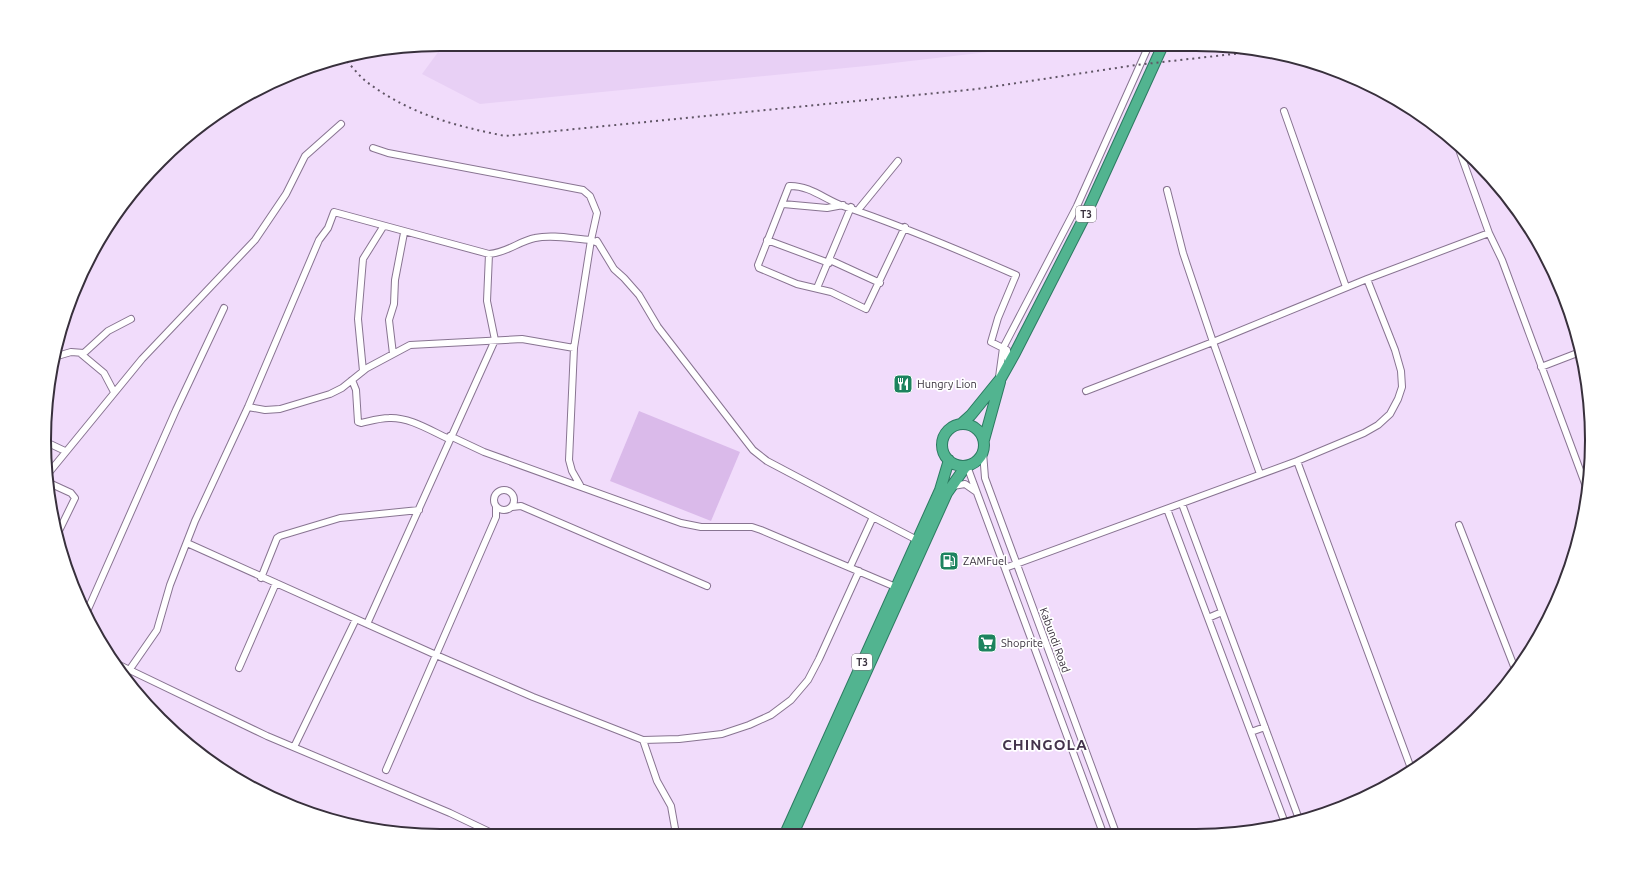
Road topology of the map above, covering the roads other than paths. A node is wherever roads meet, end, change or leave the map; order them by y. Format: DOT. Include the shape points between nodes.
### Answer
graph roads {
  1 [pos="1146,51"];
  2 [pos="1160,51"];
  3 [pos="1284,111"];
  4 [pos="341,124"];
  5 [pos="372,148"];
  6 [pos="1461,156"];
  7 [pos="898,161"];
  8 [pos="1167,190"];
  9 [pos="783,204"];
  10 [pos="843,206"];
  11 [pos="851,207"];
  12 [pos="858,210"];
  13 [pos="383,227"];
  14 [pos="905,228"];
  15 [pos="404,232"];
  16 [pos="1489,233"];
  17 [pos="592,238"];
  18 [pos="767,240"];
  19 [pos="489,254"];
  20 [pos="829,262"];
  21 [pos="1367,279"];
  22 [pos="880,283"];
  23 [pos="1346,287"];
  24 [pos="817,288"];
  25 [pos="224,308"];
  26 [pos="131,319"];
  27 [pos="495,340"];
  28 [pos="1213,342"];
  29 [pos="574,348"];
  30 [pos="1003,348"];
  31 [pos="80,353"];
  32 [pos="393,354"];
  33 [pos="1576,354"];
  34 [pos="60,355"];
  35 [pos="1008,365"];
  36 [pos="1541,367"];
  37 [pos="362,371"];
  38 [pos="352,380"];
  39 [pos="999,380"];
  40 [pos="1086,391"];
  41 [pos="114,392"];
  42 [pos="248,407"];
  43 [pos="960,424"];
  44 [pos="450,438"];
  45 [pos="984,440"];
  46 [pos="51,444"];
  47 [pos="65,451"];
  48 [pos="983,452"];
  49 [pos="949,460"];
  50 [pos="1297,461"];
  51 [pos="966,466"];
  52 [pos="52,468"];
  53 [pos="1260,474"];
  54 [pos="1583,478"];
  55 [pos="54,485"];
  56 [pos="580,485"];
  57 [pos="951,487"];
  58 [pos="976,492"];
  59 [pos="514,497"];
  60 [pos="1182,504"];
  61 [pos="521,506"];
  62 [pos="496,507"];
  63 [pos="512,507"];
  64 [pos="1167,509"];
  65 [pos="419,510"];
  66 [pos="506,510"];
  67 [pos="873,516"];
  68 [pos="496,517"];
  69 [pos="1459,525"];
  70 [pos="61,527"];
  71 [pos="918,540"];
  72 [pos="187,543"];
  73 [pos="1016,564"];
  74 [pos="850,567"];
  75 [pos="1005,568"];
  76 [pos="859,571"];
  77 [pos="261,578"];
  78 [pos="276,583"];
  79 [pos="707,586"];
  80 [pos="899,589"];
  81 [pos="89,607"];
  82 [pos="1222,612"];
  83 [pos="1208,618"];
  84 [pos="356,619"];
  85 [pos="367,624"];
  86 [pos="436,655"];
  87 [pos="1513,665"];
  88 [pos="125,668"];
  89 [pos="239,668"];
  90 [pos="130,669"];
  91 [pos="1264,727"];
  92 [pos="1251,732"];
  93 [pos="643,740"];
  94 [pos="294,747"];
  95 [pos="1410,765"];
  96 [pos="386,770"];
  97 [pos="1099,789"];
  98 [pos="1088,793"];
  99 [pos="1298,816"];
  100 [pos="1284,819"];
  101 [pos="483,829"];
  102 [pos="675,829"];
  103 [pos="787,829"];
  104 [pos="795,829"];
  105 [pos="1102,829"];
  106 [pos="1114,829"];
  1 -- 30 [label="street" via="1077,206"];
  2 -- 35 [label="highway, T3" via="1087,212"];
  3 -- 23 [label="street"];
  4 -- 41 [label="street" via="305,156 286,194 255,240"];
  5 -- 17 [label="street" via="583,190 596,207 597,220"];
  6 -- 16 [label="street"];
  7 -- 12 [label="street"];
  8 -- 28 [label="street" via="1183,253"];
  9 -- 10 [label="street" via="827,208"];
  9 -- 10 [label="street" via="788,188 792,186 815,192"];
  9 -- 18 [label="street"];
  10 -- 11 [label="street"];
  11 -- 12 [label="street"];
  11 -- 20 [label="street"];
  12 -- 14 [label="street"];
  13 -- 15 [label="street"];
  13 -- 37 [label="street" via="363,259 358,319"];
  13 -- 42 [label="street" via="334,212"];
  14 -- 22 [label="street"];
  14 -- 30 [label="street" via="1016,275 991,342"];
  15 -- 19 [label="street"];
  15 -- 32 [label="street" via="395,280 394,304 389,320"];
  16 -- 21 [label="street"];
  16 -- 36 [label="street" via="1502,260"];
  17 -- 19 [label="street" via="540,237 504,252"];
  17 -- 29 [label="street"];
  17 -- 67 [label="street" via="638,295 658,327 752,450 767,461"];
  18 -- 20 [label="street" via="786,249"];
  18 -- 24 [label="street" via="758,262 759,268 797,284"];
  19 -- 27 [label="street" via="487,301"];
  20 -- 22 [label="street"];
  20 -- 24 [label="street"];
  21 -- 23 [label="street"];
  21 -- 50 [label="street" via="1401,372 1402,387 1398,399 1390,414 1378,425"];
  22 -- 24 [label="street" via="866,309"];
  23 -- 28 [label="street"];
  25 -- 81 [label="street"];
  26 -- 31 [label="street" via="108,331 88,350"];
  27 -- 29 [label="street" via="539,340"];
  27 -- 32 [label="street" via="417,344"];
  27 -- 44 [label="street"];
  28 -- 40 [label="street"];
  28 -- 53 [label="street"];
  29 -- 56 [label="street" via="569,460"];
  30 -- 35 [label="street" via="1007,350"];
  30 -- 39 [label="street"];
  31 -- 34 [label="street"];
  31 -- 41 [label="street" via="104,374"];
  32 -- 37 [label="street"];
  33 -- 36 [label="street"];
  35 -- 39 [label="highway, T3"];
  36 -- 54 [label="street"];
  37 -- 38 [label="street"];
  38 -- 42 [label="street" via="330,394 292,406 265,410"];
  38 -- 44 [label="street" via="356,390 358,422 398,418"];
  39 -- 43 [label="highway, T3" via="971,415"];
  39 -- 45 [label="highway, T3"];
  41 -- 47 [label="street"];
  42 -- 72 [label="street"];
  43 -- 45 [label="highway" via="975,428"];
  43 -- 49 [label="highway, T3" via="948,431 942,442"];
  44 -- 56 [label="street"];
  44 -- 65 [label="street"];
  45 -- 48 [label="highway, T3"];
  46 -- 47 [label="street"];
  47 -- 52 [label="street"];
  48 -- 51 [label="highway, T3" via="979,460"];
  48 -- 73 [label="street, Kabundi Road" via="985,478"];
  49 -- 51 [label="highway" via="956,465"];
  49 -- 71 [label="highway, T3" via="940,490"];
  50 -- 53 [label="street"];
  50 -- 95 [label="street"];
  51 -- 57 [label="highway, T3"];
  51 -- 58 [label="street, Kabundi Road"];
  53 -- 60 [label="street"];
  55 -- 70 [label="street" via="75,498"];
  56 -- 74 [label="street" via="681,523 701,527 752,527"];
  57 -- 58 [label="street" via="965,484"];
  57 -- 80 [label="highway, T3"];
  58 -- 75 [label="street, Kabundi Road"];
  59 -- 61 [label="street"];
  59 -- 62 [label="street" via="507,490 498,491 494,499"];
  59 -- 63 [label="street"];
  60 -- 64 [label="street"];
  60 -- 82 [label="street"];
  61 -- 63 [label="street"];
  61 -- 79 [label="street"];
  62 -- 66 [label="street"];
  62 -- 68 [label="street"];
  63 -- 66 [label="street"];
  64 -- 73 [label="street"];
  64 -- 83 [label="street"];
  65 -- 77 [label="street" via="340,518 280,536 275,541"];
  65 -- 85 [label="street"];
  66 -- 68 [label="street"];
  67 -- 71 [label="street"];
  67 -- 74 [label="street"];
  68 -- 86 [label="street"];
  69 -- 87 [label="street"];
  71 -- 80 [label="highway, T3"];
  72 -- 77 [label="street"];
  72 -- 90 [label="street" via="170,585 157,630"];
  73 -- 75 [label="street"];
  73 -- 97 [label="street, Kabundi Road"];
  74 -- 76 [label="street"];
  75 -- 98 [label="street, Kabundi Road"];
  76 -- 80 [label="street"];
  76 -- 93 [label="street" via="808,680 791,700 771,715 722,734"];
  77 -- 78 [label="street"];
  78 -- 84 [label="street"];
  78 -- 89 [label="street"];
  80 -- 103 [label="highway, T3"];
  80 -- 104 [label="highway, T3"];
  82 -- 83 [label="street"];
  82 -- 91 [label="street"];
  83 -- 92 [label="street"];
  84 -- 85 [label="street"];
  84 -- 94 [label="street"];
  85 -- 86 [label="street"];
  86 -- 93 [label="street" via="533,697"];
  86 -- 96 [label="street"];
  88 -- 90 [label="street"];
  90 -- 94 [label="street"];
  91 -- 92 [label="street"];
  91 -- 99 [label="street"];
  92 -- 100 [label="street"];
  93 -- 102 [label="street" via="657,781 671,806"];
  94 -- 101 [label="street"];
  97 -- 98 [label="street"];
  97 -- 106 [label="street, Kabundi Road"];
  98 -- 105 [label="street, Kabundi Road"];
}
